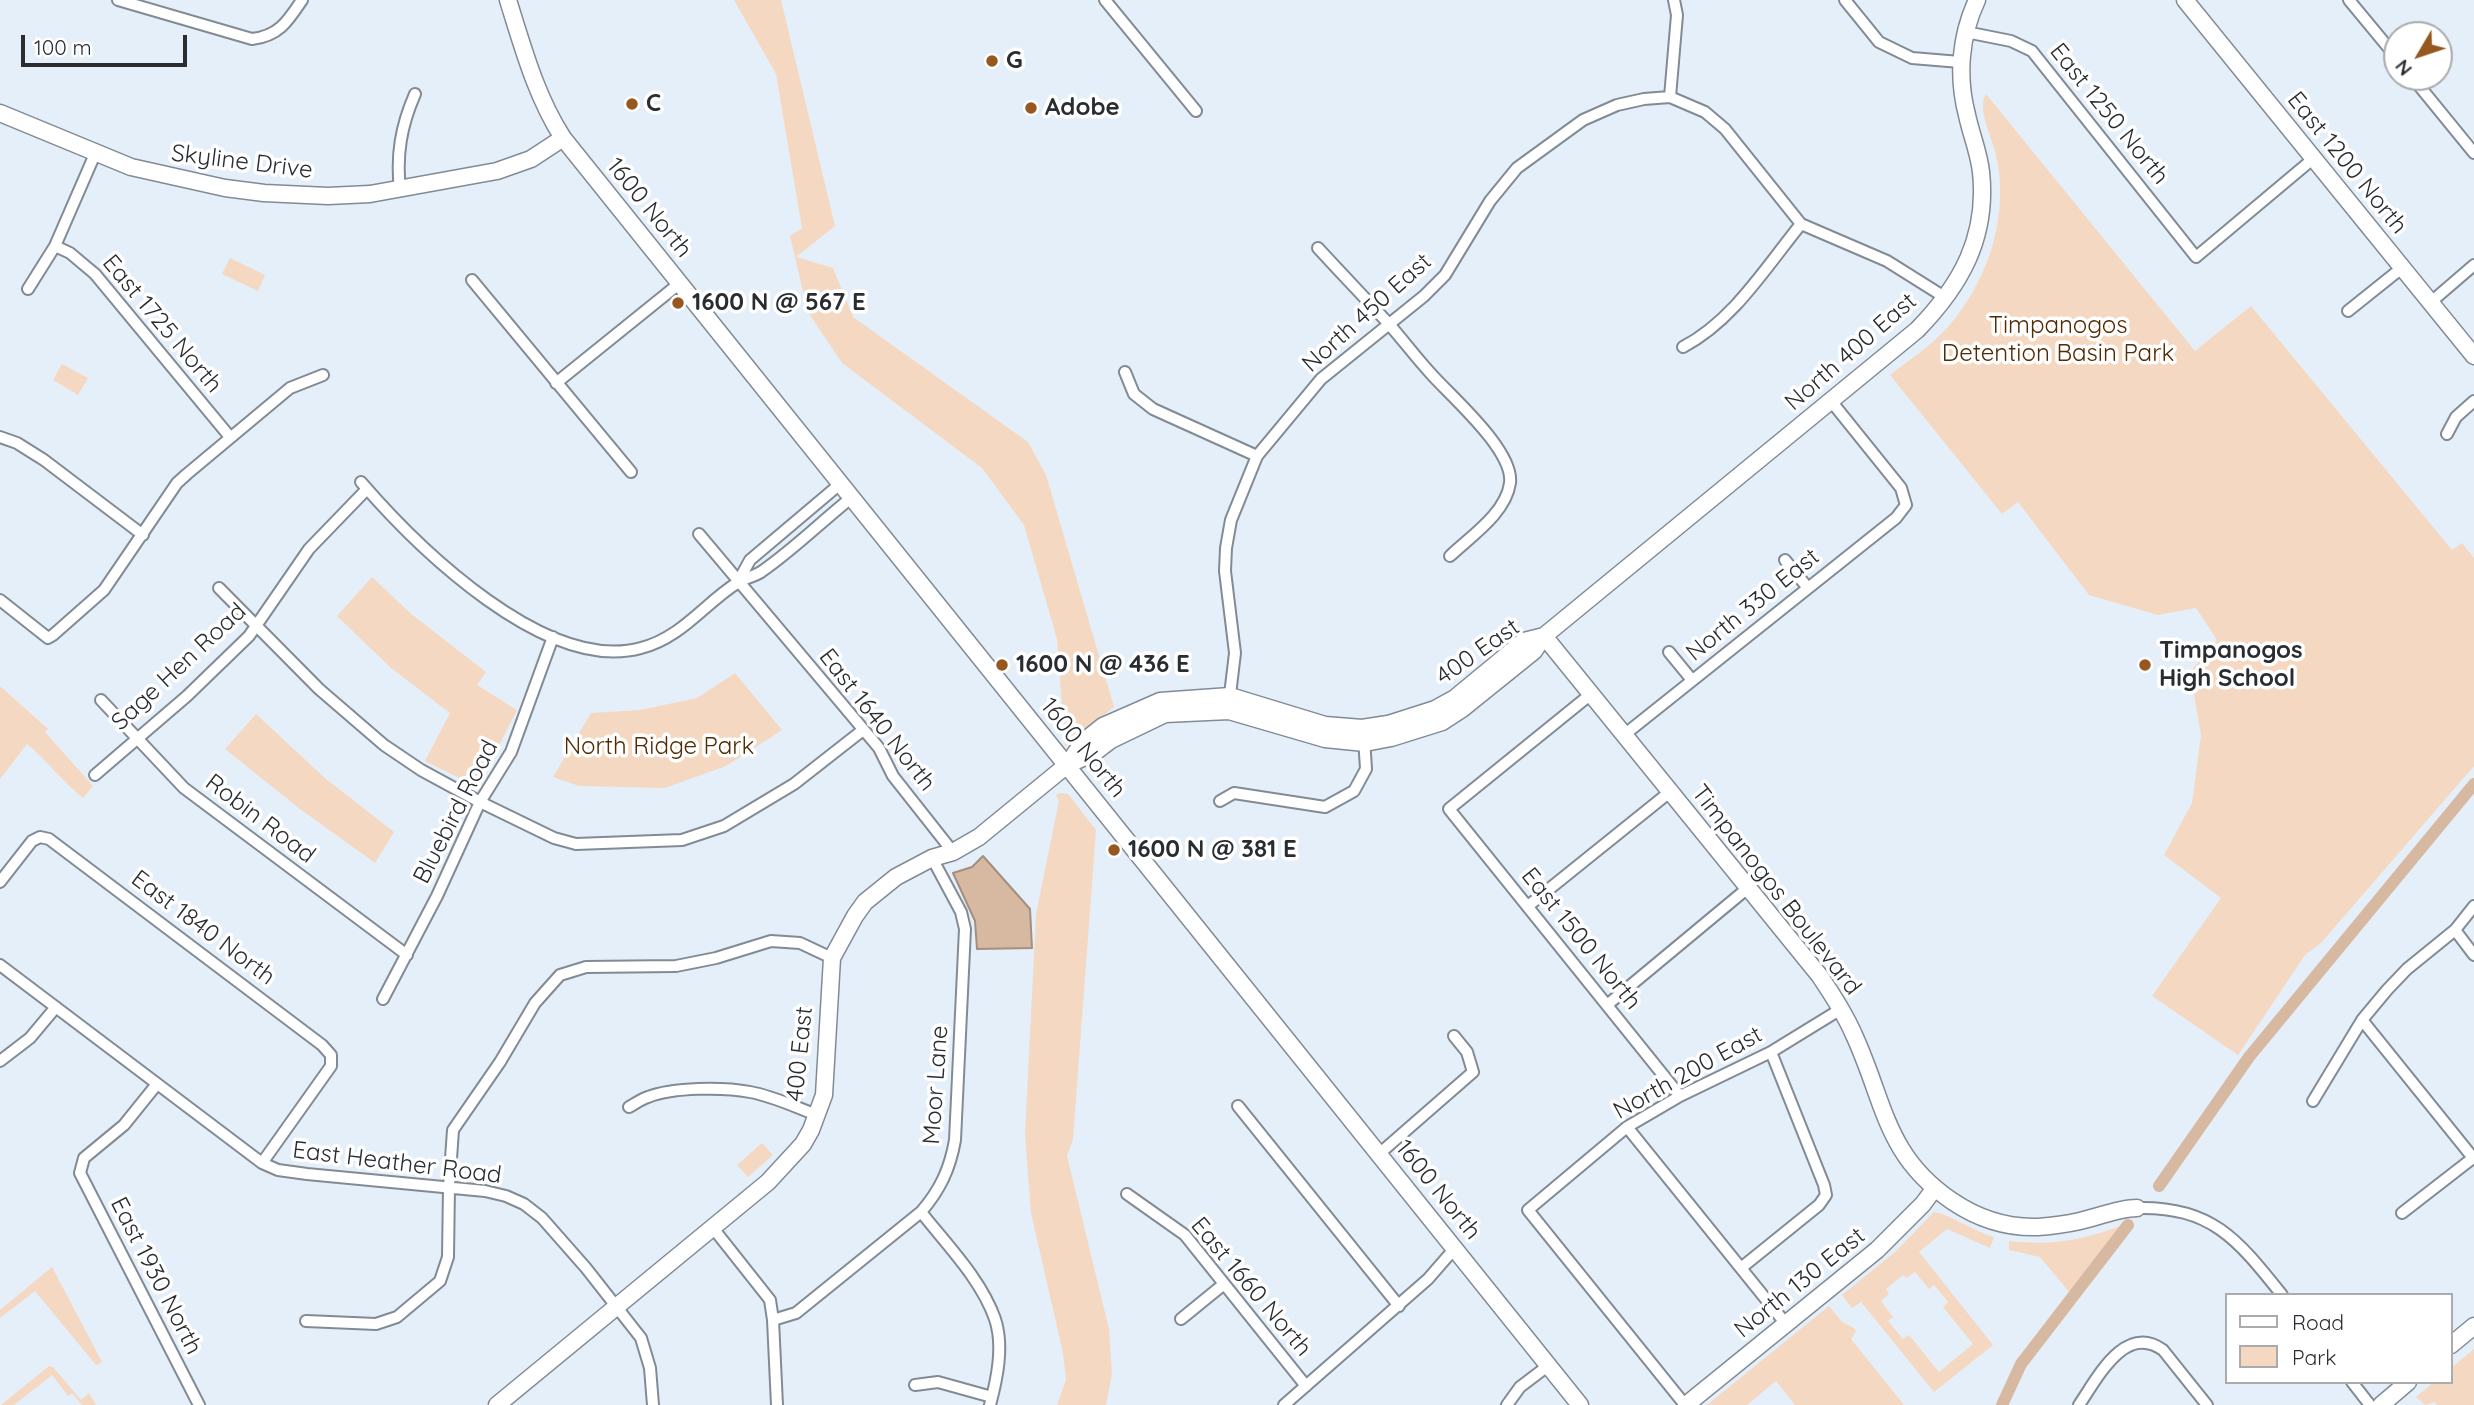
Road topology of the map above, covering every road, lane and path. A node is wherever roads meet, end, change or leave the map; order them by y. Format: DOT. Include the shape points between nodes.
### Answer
graph roads {
  1 [pos="118,0"];
  2 [pos="302,0"];
  3 [pos="508,0"];
  4 [pos="1105,0"];
  5 [pos="1674,0"];
  6 [pos="1845,0"];
  7 [pos="1977,0"];
  8 [pos="2185,0"];
  9 [pos="2350,0"];
  10 [pos="1966,32"];
  11 [pos="2383,41"];
  12 [pos="1960,62"];
  13 [pos="2423,91"];
  14 [pos="415,94"];
  15 [pos="1670,97"];
  16 [pos="1196,111"];
  17 [pos="0,113"];
  18 [pos="564,138"];
  19 [pos="2474,153"];
  20 [pos="95,154"];
  21 [pos="2314,158"];
  22 [pos="400,190"];
  23 [pos="1801,224"];
  24 [pos="55,246"];
  25 [pos="1318,248"];
  26 [pos="2474,265"];
  27 [pos="2403,267"];
  28 [pos="472,281"];
  29 [pos="680,283"];
  30 [pos="28,289"];
  31 [pos="1946,298"];
  32 [pos="2431,302"];
  33 [pos="2348,311"];
  34 [pos="1389,324"];
  35 [pos="1683,347"];
  36 [pos="2474,356"];
  37 [pos="1125,372"];
  38 [pos="323,375"];
  39 [pos="556,383"];
  40 [pos="1831,401"];
  41 [pos="2474,401"];
  42 [pos="2447,434"];
  43 [pos="0,437"];
  44 [pos="230,437"];
  45 [pos="1257,456"];
  46 [pos="631,472"];
  47 [pos="840,484"];
  48 [pos="851,498"];
  49 [pos="699,534"];
  50 [pos="143,535"];
  51 [pos="1450,556"];
  52 [pos="1785,560"];
  53 [pos="738,582"];
  54 [pos="219,588"];
  55 [pos="1808,588"];
  56 [pos="0,600"];
  57 [pos="258,626"];
  58 [pos="1544,636"];
  59 [pos="553,637"];
  60 [pos="1669,652"];
  61 [pos="1692,680"];
  62 [pos="1591,694"];
  63 [pos="102,700"];
  64 [pos="1229,704"];
  65 [pos="863,730"];
  66 [pos="1364,735"];
  67 [pos="1624,735"];
  68 [pos="135,738"];
  69 [pos="1068,765"];
  70 [pos="95,775"];
  71 [pos="1671,791"];
  72 [pos="1220,801"];
  73 [pos="480,802"];
  74 [pos="953,852"];
  75 [pos="932,858"];
  76 [pos="0,882"];
  77 [pos="1749,887"];
  78 [pos="1528,906"];
  79 [pos="2474,906"];
  80 [pos="2455,930"];
  81 [pos="407,955"];
  82 [pos="2474,955"];
  83 [pos="832,958"];
  84 [pos="0,965"];
  85 [pos="383,999"];
  86 [pos="1607,1005"];
  87 [pos="56,1007"];
  88 [pos="1841,1009"];
  89 [pos="2362,1020"];
  90 [pos="1454,1036"];
  91 [pos="1771,1052"];
  92 [pos="0,1061"];
  93 [pos="157,1084"];
  94 [pos="1680,1096"];
  95 [pos="2313,1101"];
  96 [pos="1238,1106"];
  97 [pos="629,1107"];
  98 [pos="817,1115"];
  99 [pos="1627,1127"];
  100 [pos="1379,1154"];
  101 [pos="2474,1158"];
  102 [pos="262,1163"];
  103 [pos="449,1186"];
  104 [pos="1934,1189"];
  105 [pos="1127,1194"];
  106 [pos="2137,1208"];
  107 [pos="921,1212"];
  108 [pos="2402,1213"];
  109 [pos="713,1228"];
  110 [pos="1455,1248"];
  111 [pos="1741,1268"];
  112 [pos="1224,1284"];
  113 [pos="2280,1293"];
  114 [pos="616,1306"];
  115 [pos="1399,1306"];
  116 [pos="1181,1319"];
  117 [pos="773,1320"];
  118 [pos="306,1321"];
  119 [pos="1786,1324"];
  120 [pos="2474,1326"];
  121 [pos="2453,1343"];
  122 [pos="1549,1365"];
  123 [pos="2354,1384"];
  124 [pos="2406,1384"];
  125 [pos="915,1385"];
  126 [pos="1307,1386"];
  127 [pos="991,1401"];
  128 [pos="199,1405"];
  129 [pos="497,1405"];
  130 [pos="653,1405"];
  131 [pos="777,1405"];
  132 [pos="1283,1405"];
  133 [pos="1507,1405"];
  134 [pos="1580,1405"];
  135 [pos="1686,1405"];
  136 [pos="2080,1405"];
  137 [pos="2207,1405"];
  138 [pos="2370,1405"];
  139 [pos="2381,1405"];
  1 -- 2 [label="street" via="252,39 279,31"];
  3 -- 18 [label="street, 1600 North" via="547,112"];
  4 -- 16 [label="street"];
  5 -- 15 [label="street" via="1677,15"];
  6 -- 12 [label="street" via="1879,42 1912,58"];
  7 -- 10 [label="street, North 400 East"];
  8 -- 21 [label="street, East 1200 North"];
  9 -- 11 [label="street"];
  10 -- 12 [label="street, North 400 East"];
  10 -- 21 [label="street, East 1250 North" via="2011,41 2032,51 2196,257"];
  12 -- 31 [label="street, North 400 East" via="1982,196 1980,225 1969,262"];
  13 -- 19 [label="street"];
  14 -- 22 [label="street" via="399,147"];
  15 -- 23 [label="street, North 450 East" via="1705,112 1725,129"];
  15 -- 34 [label="street, North 450 East" via="1617,105 1583,120 1517,168 1490,201 1445,275"];
  17 -- 20 [label="street, Skyline Drive"];
  18 -- 22 [label="street, Skyline Drive" via="517,165"];
  18 -- 29 [label="street, 1600 North"];
  20 -- 22 [label="street, Skyline Drive" via="158,174 264,193 339,196"];
  20 -- 24 [label="street"];
  21 -- 27 [label="street, East 1200 North"];
  23 -- 31 [label="street" via="1887,261"];
  23 -- 35 [label="street" via="1735,307"];
  24 -- 30 [label="street"];
  24 -- 44 [label="street, East 1725 North" via="95,274"];
  25 -- 34 [label="street"];
  26 -- 32 [label="street"];
  27 -- 32 [label="street, East 1200 North"];
  27 -- 33 [label="street"];
  28 -- 39 [label="street"];
  29 -- 39 [label="street"];
  29 -- 47 [label="street, 1600 North"];
  31 -- 40 [label="street, North 400 East" via="1917,330"];
  32 -- 36 [label="street, East 1200 North"];
  34 -- 45 [label="street, North 450 East" via="1321,379"];
  34 -- 51 [label="street" via="1477,421 1505,461 1511,478 1502,506"];
  37 -- 45 [label="street" via="1135,394 1153,408"];
  38 -- 44 [label="street" via="290,388"];
  39 -- 46 [label="street"];
  40 -- 55 [label="street, North 330 East" via="1901,488 1906,506"];
  40 -- 58 [label="street, North 400 East"];
  41 -- 42 [label="street" via="2456,417"];
  43 -- 50 [label="street" via="44,460"];
  44 -- 50 [label="street" via="177,483"];
  45 -- 64 [label="street, North 450 East" via="1231,520 1226,548 1235,653"];
  47 -- 48 [label="street, 1600 North"];
  47 -- 53 [label="street" via="750,560"];
  48 -- 53 [label="street" via="764,570"];
  48 -- 69 [label="street, 1600 North"];
  49 -- 53 [label="street, East 1640 North"];
  50 -- 56 [label="street" via="104,590 48,638"];
  52 -- 55 [label="street"];
  53 -- 59 [label="street" via="677,633 643,648 595,651"];
  53 -- 65 [label="street, East 1640 North"];
  54 -- 57 [label="street"];
  55 -- 61 [label="street, North 330 East"];
  57 -- 59 [label="street, Sage Hen Road" via="309,549 364,486 462,580 524,624"];
  57 -- 68 [label="street, Sage Hen Road" via="187,696"];
  57 -- 73 [label="street" via="377,740"];
  58 -- 62 [label="street, Timpanogos Boulevard"];
  58 -- 66 [label="street, 400 East" via="1534,651 1442,722 1391,738"];
  59 -- 73 [label="street, Bluebird Road" via="511,752"];
  60 -- 61 [label="street"];
  61 -- 67 [label="street, North 330 East"];
  62 -- 67 [label="street, Timpanogos Boulevard"];
  62 -- 78 [label="street, East 1500 North" via="1449,809"];
  63 -- 68 [label="street, Robin Road"];
  64 -- 66 [label="street, 400 East" via="1325,738"];
  64 -- 69 [label="street, 400 East" via="1165,715"];
  65 -- 73 [label="street" via="752,810 724,826 681,840 576,844"];
  65 -- 74 [label="street, East 1640 North"];
  66 -- 72 [label="street" via="1366,769 1354,791 1325,807 1234,793"];
  67 -- 71 [label="street, Timpanogos Boulevard"];
  68 -- 70 [label="street, Sage Hen Road"];
  68 -- 81 [label="street, Robin Road" via="184,788"];
  69 -- 74 [label="street, 400 East" via="979,837"];
  69 -- 100 [label="street, 1600 North"];
  71 -- 77 [label="street, Timpanogos Boulevard"];
  71 -- 78 [label="street"];
  73 -- 81 [label="street, Bluebird Road"];
  74 -- 75 [label="street, 400 East"];
  75 -- 83 [label="street, 400 East" via="896,877 866,902"];
  75 -- 107 [label="street, Moor Lane" via="961,912 966,942 952,1158 941,1185"];
  76 -- 102 [label="street, East 1840 North" via="27,845 40,837 49,839 322,1045 331,1055 328,1071"];
  77 -- 86 [label="street"];
  77 -- 88 [label="street, Timpanogos Boulevard"];
  78 -- 86 [label="street, East 1500 North"];
  79 -- 80 [label="street"];
  80 -- 82 [label="street"];
  80 -- 89 [label="street" via="2407,969"];
  81 -- 85 [label="street, Bluebird Road"];
  83 -- 98 [label="street, 400 East" via="824,1095"];
  83 -- 103 [label="street" via="800,943 771,941 676,966 586,967 560,975 536,1003 453,1130"];
  84 -- 87 [label="street, East Heather Road"];
  86 -- 94 [label="street, East 1500 North"];
  87 -- 92 [label="street" via="30,1038"];
  87 -- 93 [label="street, East Heather Road"];
  88 -- 91 [label="street, North 200 East"];
  88 -- 104 [label="street, Timpanogos Boulevard" via="1895,1140 1912,1167"];
  89 -- 95 [label="street"];
  89 -- 101 [label="street"];
  90 -- 100 [label="street" via="1467,1052 1474,1072"];
  91 -- 94 [label="street, North 200 East"];
  91 -- 111 [label="street" via="1826,1195"];
  93 -- 102 [label="street, East Heather Road"];
  93 -- 128 [label="street, East 1930 North" via="124,1125 80,1165 83,1182"];
  94 -- 99 [label="street, North 200 East"];
  96 -- 115 [label="street"];
  97 -- 98 [label="street" via="661,1093 728,1090 758,1094"];
  98 -- 109 [label="street, 400 East" via="803,1144 780,1171"];
  99 -- 111 [label="street"];
  99 -- 135 [label="street, North 200 East" via="1528,1210"];
  100 -- 110 [label="street, 1600 North"];
  101 -- 108 [label="street"];
  102 -- 103 [label="street, East Heather Road" via="278,1170"];
  103 -- 114 [label="street, East Heather Road" via="498,1194 524,1204 547,1224"];
  103 -- 118 [label="street" via="447,1257 440,1281 397,1317 376,1324"];
  104 -- 106 [label="street, Timpanogos Boulevard" via="1966,1211 2037,1227"];
  104 -- 119 [label="street, North 130 East" via="1877,1251"];
  105 -- 112 [label="street, East 1660 North" via="1185,1235"];
  106 -- 113 [label="street" via="2174,1209 2211,1223 2231,1238"];
  107 -- 117 [label="street, Moor Lane" via="796,1313"];
  107 -- 127 [label="street" via="978,1285 996,1321 999,1357"];
  109 -- 114 [label="street, 400 East"];
  109 -- 117 [label="street" via="770,1300"];
  110 -- 115 [label="street"];
  110 -- 122 [label="street, 1600 North"];
  111 -- 119 [label="street"];
  112 -- 116 [label="street"];
  112 -- 126 [label="street, East 1660 North"];
  114 -- 129 [label="street, 400 East"];
  114 -- 130 [label="street, East Heather Road" via="643,1340"];
  115 -- 126 [label="street"];
  117 -- 131 [label="street"];
  119 -- 135 [label="street, North 130 East"];
  120 -- 121 [label="street"];
  122 -- 133 [label="street" via="1520,1387"];
  122 -- 134 [label="street, 1600 North"];
  123 -- 138 [label="street"];
  124 -- 139 [label="street"];
  125 -- 127 [label="street" via="938,1382"];
  126 -- 132 [label="street"];
  136 -- 137 [label="street" via="2128,1344 2144,1341 2164,1350"];
}
